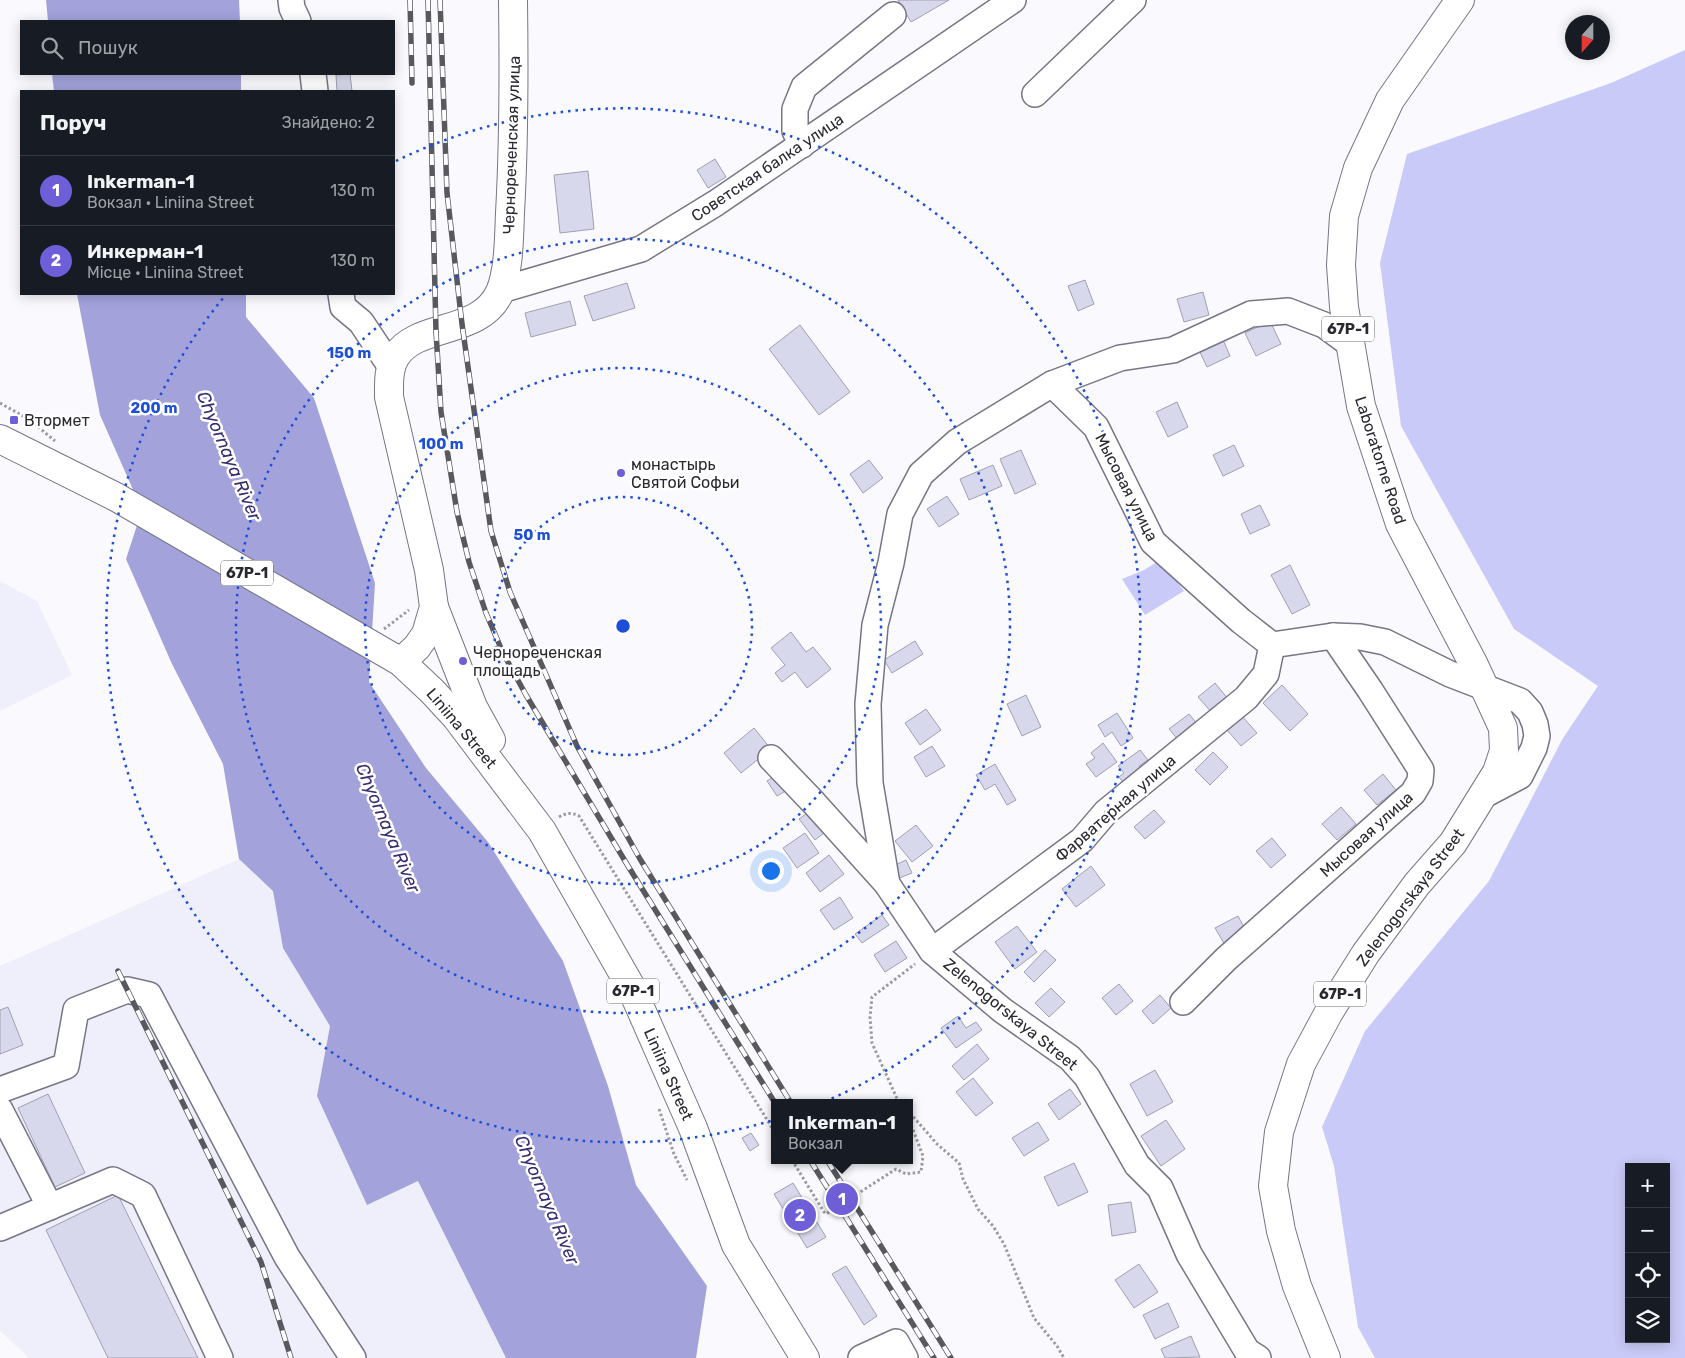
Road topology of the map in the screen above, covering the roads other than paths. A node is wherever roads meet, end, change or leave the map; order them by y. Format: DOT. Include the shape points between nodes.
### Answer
graph roads {
  1 [pos="291,0"];
  2 [pos="513,0"];
  3 [pos="1012,0"];
  4 [pos="1133,0"];
  5 [pos="1460,0"];
  6 [pos="893,15"];
  7 [pos="298,20"];
  8 [pos="313,75"];
  9 [pos="315,90"];
  10 [pos="1035,94"];
  11 [pos="802,145"];
  12 [pos="501,290"];
  13 [pos="341,295"];
  14 [pos="1350,344"];
  15 [pos="391,366"];
  16 [pos="1052,384"];
  17 [pos="0,439"];
  18 [pos="434,607"];
  19 [pos="1333,636"];
  20 [pos="1272,644"];
  21 [pos="401,662"];
  22 [pos="1479,677"];
  23 [pos="771,758"];
  24 [pos="542,831"];
  25 [pos="887,884"];
  26 [pos="932,951"];
  27 [pos="1183,1002"];
  28 [pos="0,1090"];
  29 [pos="0,1110"];
  30 [pos="50,1207"];
  31 [pos="0,1228"];
  32 [pos="220,1358"];
  33 [pos="353,1358"];
  34 [pos="804,1358"];
  35 [pos="862,1358"];
  36 [pos="905,1358"];
  37 [pos="1258,1358"];
  38 [pos="1326,1358"];
  1 -- 7 [label="street"];
  2 -- 12 [label="main road, Чернореченская улица" via="512,175"];
  3 -- 11 [label="street, Советская балка улица"];
  4 -- 10 [label="street"];
  5 -- 14 [label="main road, Laboratorne Road / 67Р-1" via="1390,100 1358,168 1344,216 1342,255 1344,307"];
  6 -- 11 [label="street" via="804,88 795,109 796,131"];
  8 -- 9 [label="street"];
  11 -- 12 [label="street, Советская балка улица" via="641,249"];
  12 -- 15 [label="main road" via="477,317 412,341 395,357"];
  13 -- 15 [label="street" via="343,308 361,322"];
  14 -- 16 [label="street, Zelenogorskaya Street" via="1324,325 1288,311 1251,314 1173,350 1120,358"];
  14 -- 22 [label="main road, Laboratorne Road / 67Р-1" via="1361,406 1400,524"];
  15 -- 18 [label="main road" via="389,397 429,570"];
  16 -- 20 [label="street, Мысовая улица" via="1096,427 1153,542"];
  16 -- 25 [label="street, Zelenogorskaya Street" via="957,442 921,474 900,514 875,625 868,704 870,783"];
  17 -- 21 [label="main road, 67Р-1" via="116,497"];
  18 -- 21 [label="main road" via="426,634"];
  18 -- 24 [label="main road" via="473,707"];
  19 -- 20 [label="street"];
  19 -- 22 [label="street" via="1385,642 1416,659"];
  19 -- 27 [label="street, Мысовая улица" via="1422,770 1418,787 1226,959"];
  20 -- 26 [label="street, Фарватерная улица" via="1266,674 1246,698 1106,812 1082,840"];
  21 -- 24 [label="main road, Liniina Street / 67Р-1" via="456,716"];
  22 -- 38 [label="main road, Zelenogorskaya Street / 67Р-1" via="1503,728 1504,750 1497,772 1453,843 1416,884 1366,953 1329,1012 1301,1064 1279,1132 1273,1186 1280,1231 1297,1286"];
  23 -- 25 [label="street"];
  24 -- 34 [label="main road, Liniina Street / 67Р-1" via="631,987 693,1128 736,1244"];
  25 -- 26 [label="street, Zelenogorskaya Street"];
  26 -- 37 [label="street, Zelenogorskaya Street" via="1002,1010 1070,1058 1087,1076 1137,1165 1160,1188 1189,1254 1247,1351"];
  28 -- 33 [label="street" via="66,1066 76,1010 127,990 149,995 287,1257"];
  29 -- 30 [label="street"];
  30 -- 31 [label="street"];
  30 -- 32 [label="street" via="113,1180 143,1195"];
  35 -- 36 [label="street" via="896,1342"];
}
